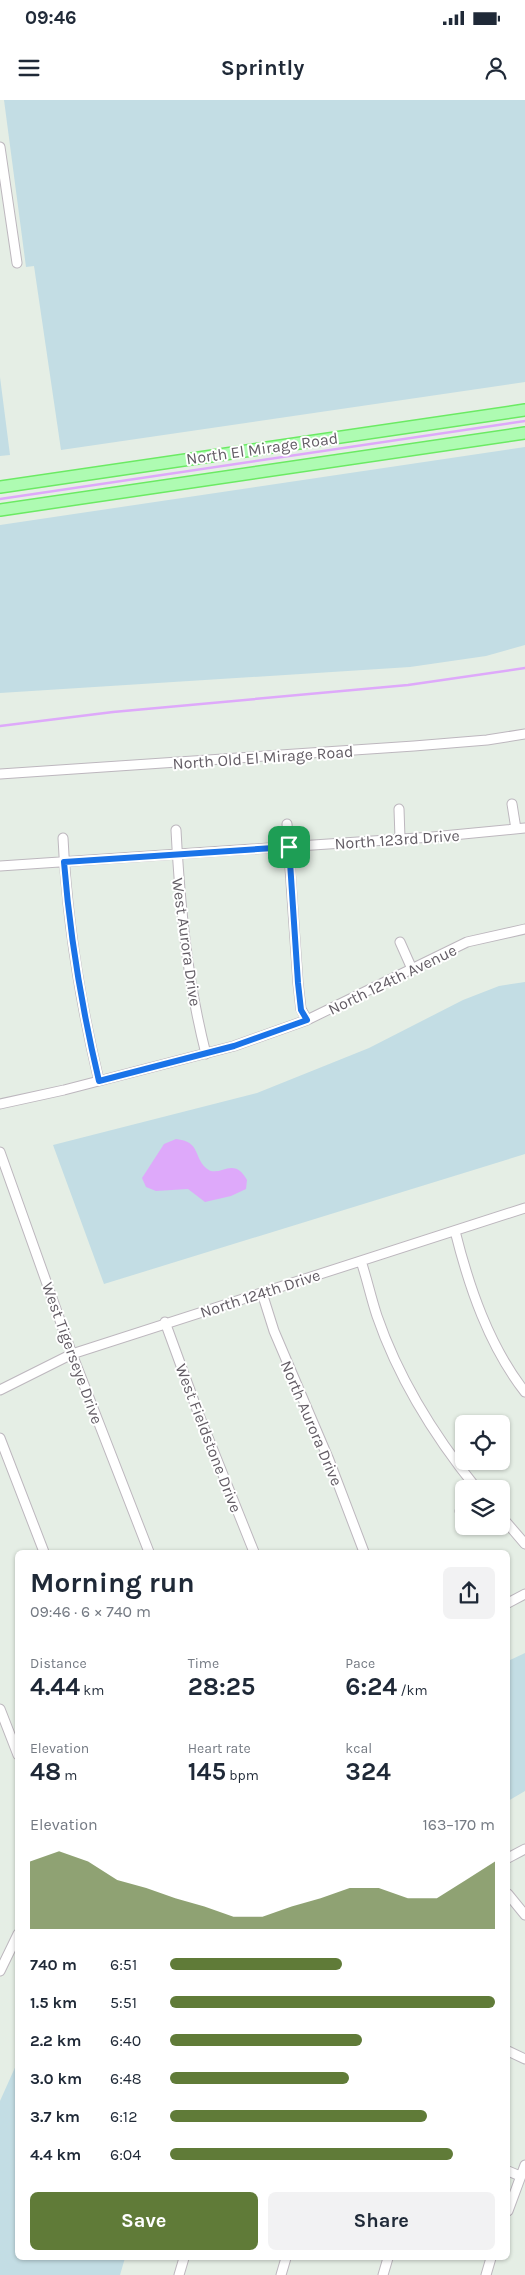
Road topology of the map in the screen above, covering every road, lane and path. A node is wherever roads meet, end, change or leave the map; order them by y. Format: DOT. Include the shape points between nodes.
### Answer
graph roads {
  1 [pos="0,148"];
  2 [pos="10,216"];
  3 [pos="0,217"];
  4 [pos="17,262"];
  5 [pos="525,410"];
  6 [pos="525,433"];
  7 [pos="0,487"];
  8 [pos="0,510"];
  9 [pos="525,734"];
  10 [pos="0,774"];
  11 [pos="512,804"];
  12 [pos="399,809"];
  13 [pos="287,824"];
  14 [pos="520,828"];
  15 [pos="176,830"];
  16 [pos="63,838"];
  17 [pos="400,838"];
  18 [pos="289,847"];
  19 [pos="177,855"];
  20 [pos="64,862"];
  21 [pos="0,866"];
  22 [pos="525,929"];
  23 [pos="400,942"];
  24 [pos="412,969"];
  25 [pos="307,1020"];
  26 [pos="206,1054"];
  27 [pos="99,1081"];
  28 [pos="0,1104"];
  29 [pos="0,1152"];
  30 [pos="525,1208"];
  31 [pos="454,1231"];
  32 [pos="361,1261"];
  33 [pos="262,1293"];
  34 [pos="165,1322"];
  35 [pos="72,1354"];
  36 [pos="0,1390"];
  37 [pos="525,1392"];
  38 [pos="0,1438"];
  39 [pos="470,1480"];
  40 [pos="510,1526"];
  41 [pos="525,1544"];
  42 [pos="43,1550"];
  43 [pos="148,1550"];
  44 [pos="253,1550"];
  45 [pos="363,1550"];
  46 [pos="525,1594"];
  47 [pos="510,1602"];
  48 [pos="0,1709"];
  49 [pos="15,1746"];
  50 [pos="525,1849"];
  51 [pos="510,1857"];
  52 [pos="510,1896"];
  53 [pos="525,1915"];
  54 [pos="15,1940"];
  55 [pos="0,1971"];
  56 [pos="510,2052"];
  57 [pos="525,2059"];
  58 [pos="525,2165"];
  59 [pos="510,2172"];
  60 [pos="520,2176"];
  61 [pos="510,2205"];
  62 [pos="183,2260"];
  63 [pos="285,2260"];
  64 [pos="387,2260"];
  65 [pos="490,2260"];
  66 [pos="179,2275"];
  67 [pos="281,2275"];
  68 [pos="383,2275"];
  69 [pos="486,2275"];
  1 -- 2 [label="street"];
  2 -- 3 [label="street"];
  2 -- 4 [label="street"];
  5 -- 7 [label="main road, North El Mirage Road"];
  6 -- 8 [label="main road, North El Mirage Road"];
  9 -- 10 [label="street, North Old El Mirage Road" via="423,746"];
  11 -- 14 [label="street"];
  12 -- 17 [label="street"];
  13 -- 18 [label="street"];
  14 -- 17 [label="street, North 123rd Drive"];
  15 -- 19 [label="street, West Aurora Drive"];
  16 -- 20 [label="street"];
  17 -- 18 [label="street, North 123rd Drive"];
  18 -- 19 [label="street, North 123rd Drive"];
  18 -- 25 [label="street" via="298,983 301,1010"];
  19 -- 20 [label="street, North 123rd Drive"];
  19 -- 26 [label="street, West Aurora Drive" via="187,956"];
  20 -- 21 [label="street, North 123rd Drive"];
  20 -- 27 [label="street" via="80,996"];
  22 -- 24 [label="street, North 124th Avenue" via="467,942"];
  23 -- 24 [label="street"];
  24 -- 25 [label="street, North 124th Avenue"];
  25 -- 26 [label="street, North 124th Avenue"];
  26 -- 27 [label="street, North 124th Avenue"];
  27 -- 28 [label="street, North 124th Avenue"];
  29 -- 35 [label="street, West Tigerseye Drive"];
  30 -- 31 [label="street, North 124th Drive"];
  31 -- 32 [label="street, North 124th Drive"];
  31 -- 37 [label="street" via="470,1285 492,1337"];
  32 -- 33 [label="street, North 124th Drive"];
  32 -- 39 [label="street" via="377,1316 397,1364 421,1411"];
  33 -- 34 [label="street, North 124th Drive"];
  33 -- 45 [label="street, North Aurora Drive" via="274,1331"];
  34 -- 35 [label="street, North 124th Drive"];
  34 -- 44 [label="street, West Fieldstone Drive"];
  35 -- 36 [label="street, North 124th Drive"];
  35 -- 43 [label="street, West Tigerseye Drive"];
  38 -- 42 [label="street"];
  40 -- 41 [label="street"];
  46 -- 47 [label="street"];
  48 -- 49 [label="street"];
  50 -- 51 [label="street"];
  52 -- 53 [label="street"];
  54 -- 55 [label="street"];
  56 -- 57 [label="street"];
  58 -- 60 [label="street"];
  59 -- 60 [label="street"];
  60 -- 61 [label="street"];
  62 -- 66 [label="street"];
  63 -- 67 [label="street"];
  64 -- 68 [label="street"];
  65 -- 69 [label="street"];
}
